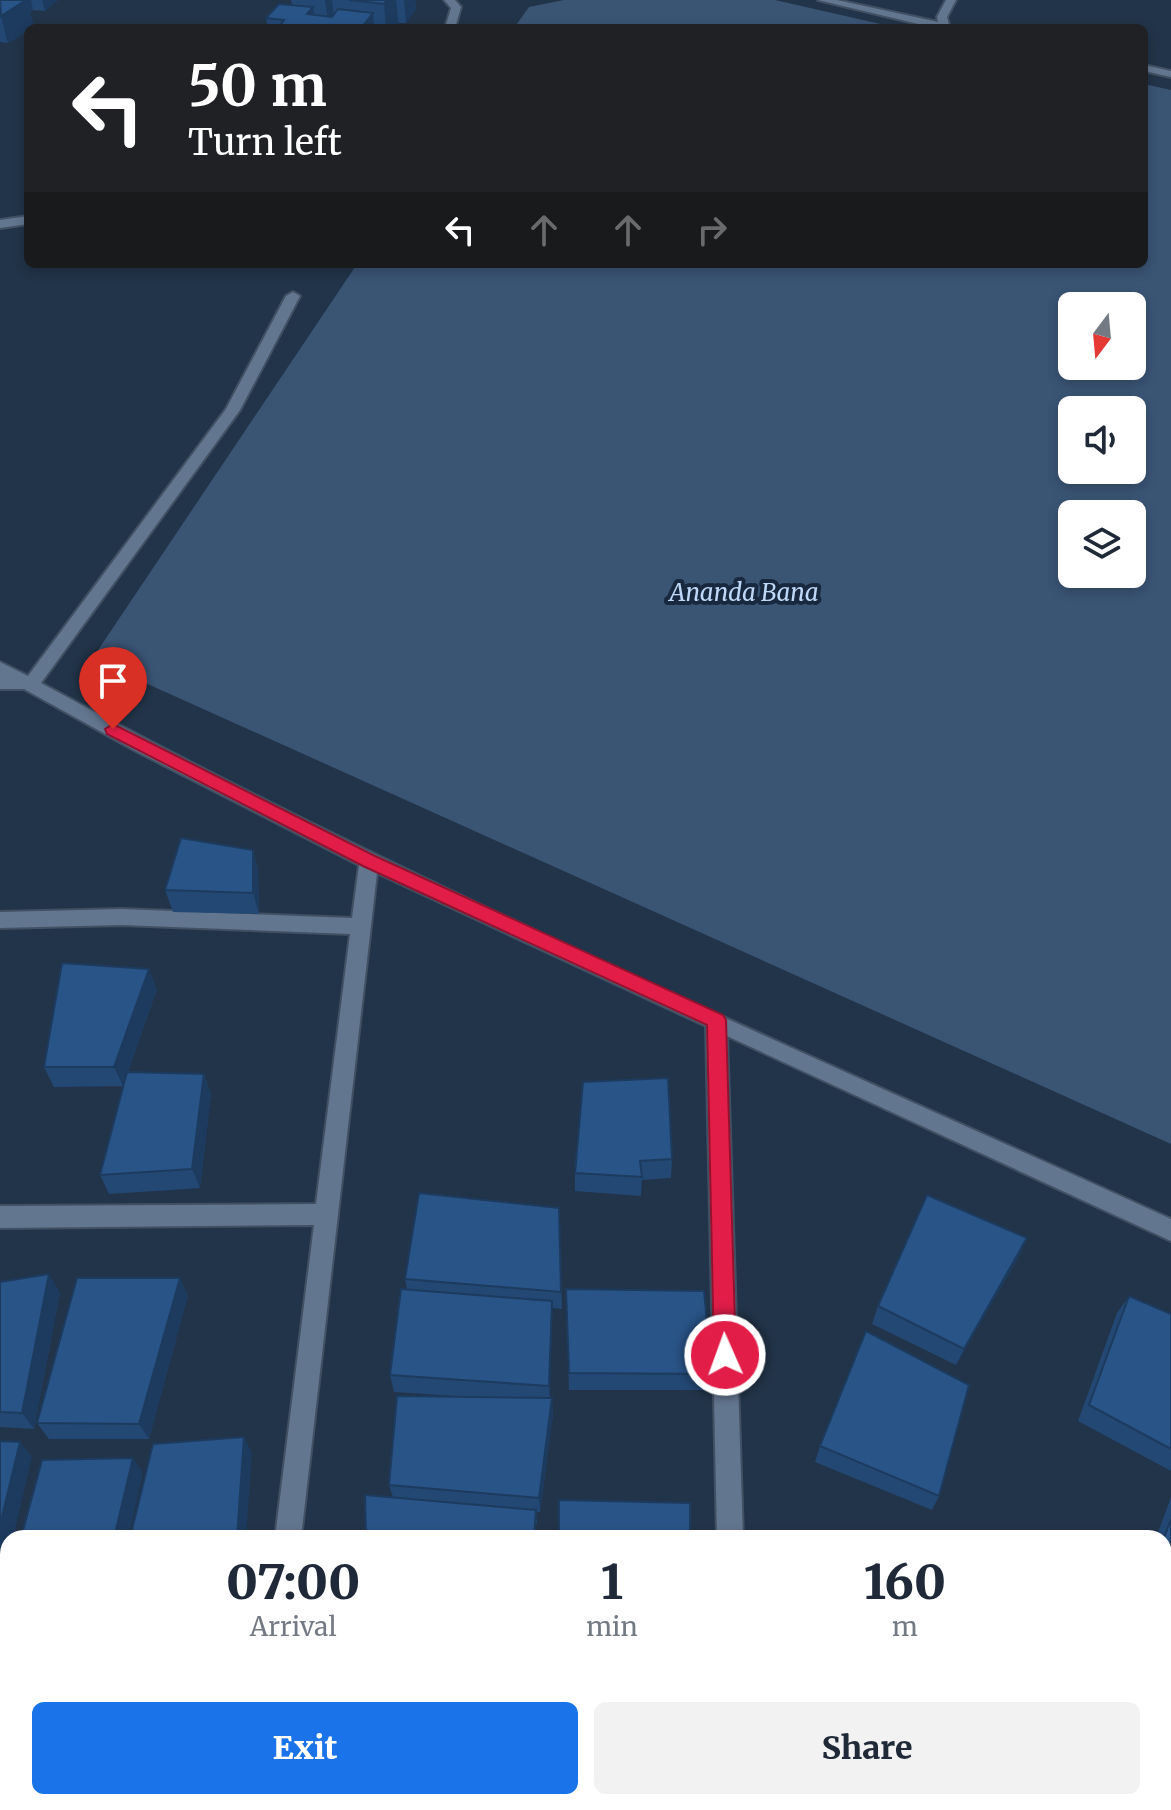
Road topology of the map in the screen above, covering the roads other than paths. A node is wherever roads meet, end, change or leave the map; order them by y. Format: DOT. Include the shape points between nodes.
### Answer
graph roads {
  1 [pos="449,0"];
  2 [pos="823,0"];
  3 [pos="951,0"];
  4 [pos="451,24"];
  5 [pos="932,24"];
  6 [pos="945,24"];
  7 [pos="1148,69"];
  8 [pos="1171,74"];
  9 [pos="24,221"];
  10 [pos="0,224"];
  11 [pos="293,296"];
  12 [pos="0,668"];
  13 [pos="0,683"];
  14 [pos="32,683"];
  15 [pos="369,861"];
  16 [pos="0,920"];
  17 [pos="361,926"];
  18 [pos="716,1020"];
  19 [pos="326,1214"];
  20 [pos="0,1217"];
  21 [pos="1171,1230"];
  22 [pos="289,1530"];
  23 [pos="730,1530"];
  1 -- 4 [label="street" via="456,7"];
  2 -- 5 [label="street"];
  3 -- 6 [label="street" via="942,17"];
  7 -- 8 [label="street"];
  9 -- 10 [label="street"];
  11 -- 14 [label="street" via="233,410"];
  12 -- 14 [label="street"];
  13 -- 14 [label="street"];
  14 -- 15 [label="street" via="140,745"];
  15 -- 17 [label="street"];
  15 -- 18 [label="street"];
  16 -- 17 [label="street" via="122,917"];
  17 -- 19 [label="street"];
  18 -- 21 [label="street"];
  18 -- 23 [label="street"];
  19 -- 20 [label="street"];
  19 -- 22 [label="street"];
}
